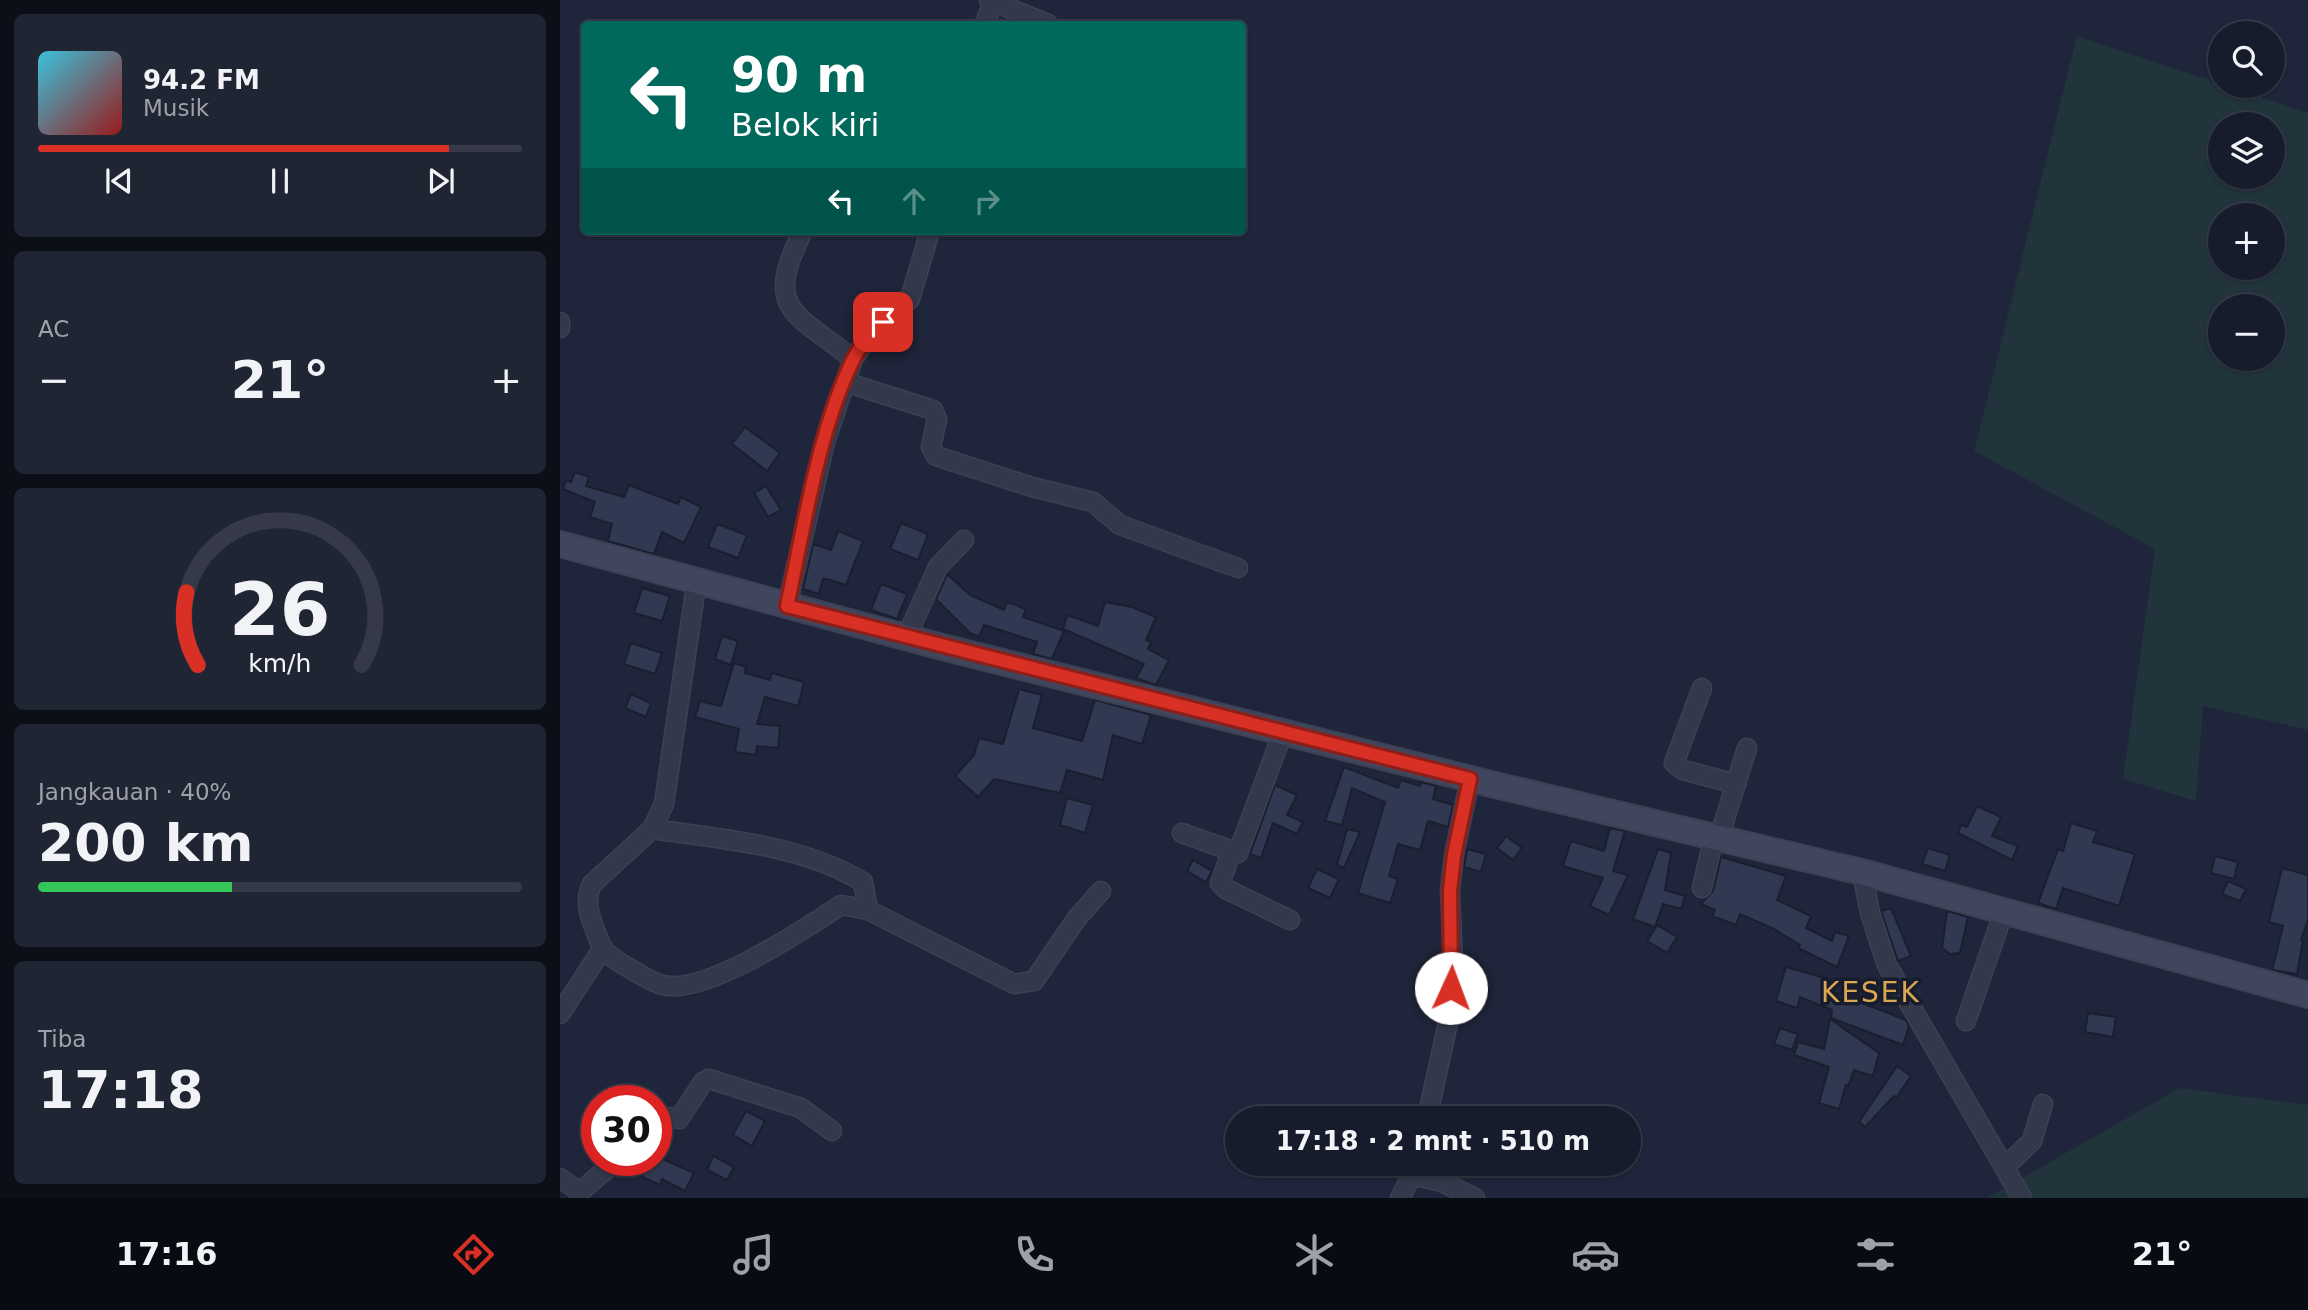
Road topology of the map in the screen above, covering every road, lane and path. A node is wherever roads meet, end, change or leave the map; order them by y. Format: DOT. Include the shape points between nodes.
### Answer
graph roads {
  1 [pos="992,0"];
  2 [pos="986,21"];
  3 [pos="1041,21"];
  4 [pos="801,235"];
  5 [pos="929,235"];
  6 [pos="560,322"];
  7 [pos="560,328"];
  8 [pos="853,359"];
  9 [pos="845,382"];
  10 [pos="964,540"];
  11 [pos="560,544"];
  12 [pos="1238,568"];
  13 [pos="697,579"];
  14 [pos="787,606"];
  15 [pos="906,638"];
  16 [pos="1702,688"];
  17 [pos="1283,732"];
  18 [pos="1747,748"];
  19 [pos="1470,779"];
  20 [pos="1735,784"];
  21 [pos="653,829"];
  22 [pos="1182,833"];
  23 [pos="1716,838"];
  24 [pos="1231,853"];
  25 [pos="1862,872"];
  26 [pos="1702,888"];
  27 [pos="1101,891"];
  28 [pos="868,910"];
  29 [pos="2004,911"];
  30 [pos="1290,920"];
  31 [pos="603,948"];
  32 [pos="2308,995"];
  33 [pos="560,1014"];
  34 [pos="1966,1021"];
  35 [pos="2043,1104"];
  36 [pos="1430,1106"];
  37 [pos="672,1118"];
  38 [pos="832,1131"];
  39 [pos="2004,1167"];
  40 [pos="603,1176"];
  41 [pos="1411,1176"];
  42 [pos="1429,1176"];
  43 [pos="560,1178"];
  44 [pos="587,1195"];
  45 [pos="1400,1198"];
  46 [pos="1475,1198"];
  47 [pos="2022,1198"];
  1 -- 2 [label="street"];
  1 -- 3 [label="street"];
  4 -- 8 [label="street" via="785,277 784,294 793,310"];
  5 -- 8 [label="street" via="910,299 869,337"];
  6 -- 7 [label="street"];
  8 -- 9 [label="street"];
  9 -- 12 [label="street" via="933,410 937,419 931,447 936,456 1093,502 1120,525"];
  9 -- 14 [label="street" via="825,442"];
  10 -- 15 [label="street" via="938,567"];
  11 -- 13 [label="main road"];
  13 -- 14 [label="main road"];
  13 -- 21 [label="street" via="669,778"];
  14 -- 15 [label="main road"];
  15 -- 17 [label="main road"];
  16 -- 20 [label="street" via="1674,763 1683,770"];
  17 -- 19 [label="main road"];
  17 -- 24 [label="street" via="1238,853"];
  18 -- 20 [label="street"];
  19 -- 23 [label="main road"];
  19 -- 36 [label="street" via="1450,891 1450,1014"];
  20 -- 23 [label="street"];
  21 -- 28 [label="street" via="783,851 848,873 863,882"];
  21 -- 31 [label="street" via="592,884 587,894"];
  22 -- 24 [label="street"];
  23 -- 25 [label="main road"];
  23 -- 26 [label="street"];
  24 -- 30 [label="street" via="1220,883"];
  25 -- 29 [label="main road"];
  25 -- 39 [label="street" via="1887,965"];
  27 -- 28 [label="street" via="1034,981 1023,984 1014,984"];
  28 -- 31 [label="street" via="841,905 749,961 678,986 653,981"];
  29 -- 32 [label="main road"];
  29 -- 34 [label="street"];
  31 -- 33 [label="street"];
  35 -- 39 [label="street" via="2032,1141"];
  37 -- 38 [label="street" via="679,1119 709,1079 801,1108"];
  39 -- 47 [label="street"];
  40 -- 44 [label="street"];
  41 -- 45 [label="street"];
  42 -- 46 [label="street"];
  43 -- 44 [label="street"];
}
